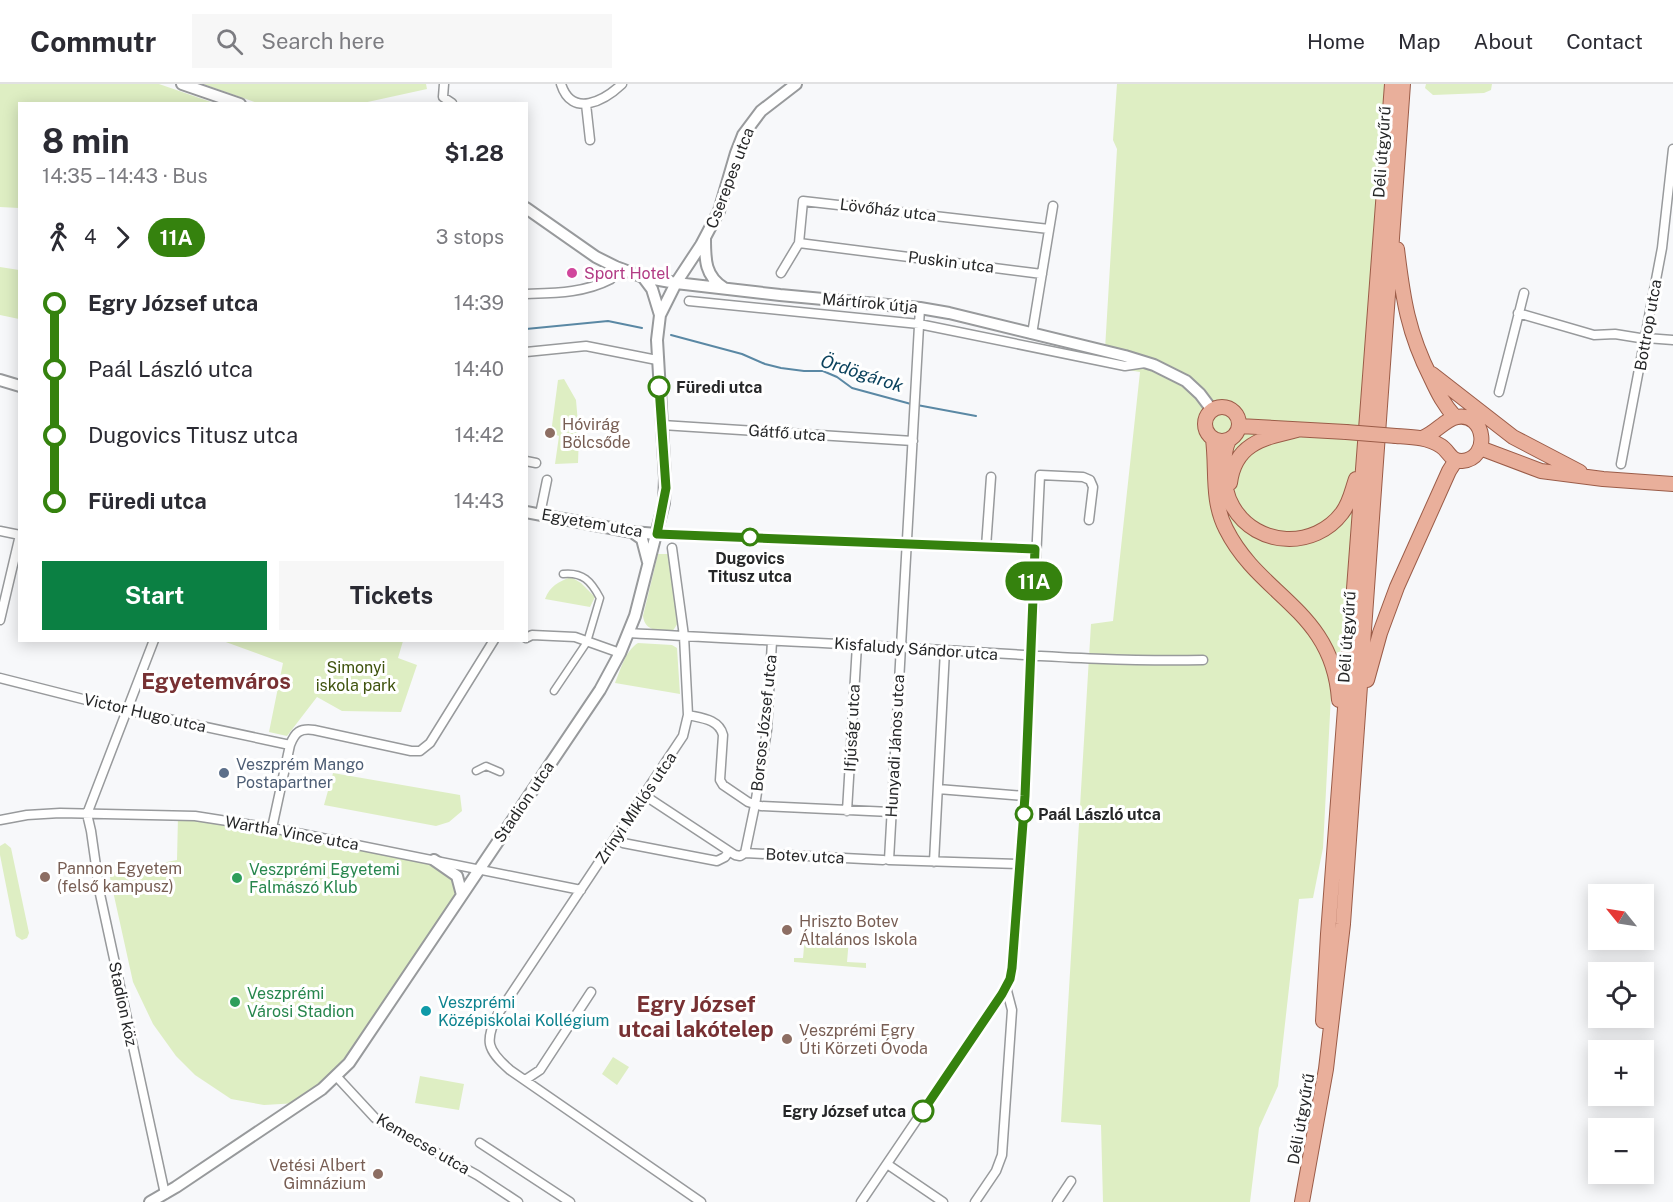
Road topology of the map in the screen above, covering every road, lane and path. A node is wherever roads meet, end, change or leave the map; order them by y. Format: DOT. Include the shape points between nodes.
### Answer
graph roads {
  1 [pos="182,84"];
  2 [pos="444,84"];
  3 [pos="561,84"];
  4 [pos="622,84"];
  5 [pos="796,84"];
  6 [pos="1392,84"];
  7 [pos="1403,84"];
  8 [pos="234,102"];
  9 [pos="450,102"];
  10 [pos="586,104"];
  11 [pos="590,140"];
  12 [pos="1673,149"];
  13 [pos="1053,206"];
  14 [pos="528,208"];
  15 [pos="1394,218"];
  16 [pos="1049,229"];
  17 [pos="705,239"];
  18 [pos="799,243"];
  19 [pos="616,267"];
  20 [pos="781,273"];
  21 [pos="1042,274"];
  22 [pos="643,277"];
  23 [pos="676,283"];
  24 [pos="724,288"];
  25 [pos="1524,293"];
  26 [pos="528,294"];
  27 [pos="689,301"];
  28 [pos="920,308"];
  29 [pos="1518,313"];
  30 [pos="659,321"];
  31 [pos="919,324"];
  32 [pos="1032,334"];
  33 [pos="1646,339"];
  34 [pos="1673,340"];
  35 [pos="528,352"];
  36 [pos="657,360"];
  37 [pos="1146,363"];
  38 [pos="1426,369"];
  39 [pos="0,380"];
  40 [pos="18,385"];
  41 [pos="1499,392"];
  42 [pos="1212,410"];
  43 [pos="1455,417"];
  44 [pos="662,425"];
  45 [pos="1239,426"];
  46 [pos="1297,430"];
  47 [pos="1422,438"];
  48 [pos="1213,439"];
  49 [pos="1229,440"];
  50 [pos="913,441"];
  51 [pos="1480,448"];
  52 [pos="1364,451"];
  53 [pos="1456,460"];
  54 [pos="528,461"];
  55 [pos="536,463"];
  56 [pos="1621,465"];
  57 [pos="1587,476"];
  58 [pos="991,477"];
  59 [pos="547,480"];
  60 [pos="1673,484"];
  61 [pos="1229,499"];
  62 [pos="528,512"];
  63 [pos="540,514"];
  64 [pos="1089,520"];
  65 [pos="0,531"];
  66 [pos="632,532"];
  67 [pos="657,534"];
  68 [pos="18,535"];
  69 [pos="18,544"];
  70 [pos="907,544"];
  71 [pos="986,547"];
  72 [pos="672,548"];
  73 [pos="1035,549"];
  74 [pos="648,565"];
  75 [pos="563,574"];
  76 [pos="0,620"];
  77 [pos="628,633"];
  78 [pos="684,636"];
  79 [pos="528,637"];
  80 [pos="772,641"];
  81 [pos="153,642"];
  82 [pos="493,642"];
  83 [pos="587,642"];
  84 [pos="857,645"];
  85 [pos="901,648"];
  86 [pos="945,650"];
  87 [pos="620,653"];
  88 [pos="1031,657"];
  89 [pos="1203,660"];
  90 [pos="0,678"];
  91 [pos="554,692"];
  92 [pos="126,710"];
  93 [pos="1358,711"];
  94 [pos="688,715"];
  95 [pos="1342,738"];
  96 [pos="290,745"];
  97 [pos="476,771"];
  98 [pos="500,771"];
  99 [pos="938,789"];
  100 [pos="644,795"];
  101 [pos="1025,796"];
  102 [pos="755,805"];
  103 [pos="848,811"];
  104 [pos="891,812"];
  105 [pos="87,814"];
  106 [pos="0,820"];
  107 [pos="272,828"];
  108 [pos="623,843"];
  109 [pos="729,851"];
  110 [pos="745,853"];
  111 [pos="434,860"];
  112 [pos="886,860"];
  113 [pos="934,862"];
  114 [pos="1021,864"];
  115 [pos="479,870"];
  116 [pos="580,890"];
  117 [pos="462,895"];
  118 [pos="1006,987"];
  119 [pos="591,992"];
  120 [pos="337,1077"];
  121 [pos="525,1080"];
  122 [pos="480,1143"];
  123 [pos="887,1164"];
  124 [pos="1071,1181"];
  125 [pos="165,1194"];
  126 [pos="1303,1196"];
  127 [pos="150,1202"];
  128 [pos="518,1202"];
  129 [pos="570,1202"];
  130 [pos="701,1202"];
  131 [pos="861,1202"];
  132 [pos="943,1202"];
  133 [pos="975,1202"];
  134 [pos="1057,1202"];
  1 -- 8 [label="street"];
  2 -- 9 [label="street" via="443,97"];
  3 -- 10 [label="street" via="572,99"];
  4 -- 10 [label="street" via="605,99"];
  5 -- 17 [label="street, Cserepes utca" via="761,111 743,135 719,211"];
  6 -- 52 [label="main road, Déli útgyűrű"];
  7 -- 15 [label="main road, Déli útgyűrű"];
  10 -- 11 [label="street"];
  12 -- 33 [label="street, Bottrop utca" via="1662,248"];
  13 -- 16 [label="street"];
  14 -- 19 [label="street, Mártírok útja"];
  15 -- 38 [label="main road" via="1408,321"];
  15 -- 93 [label="main road, Déli útgyűrű"];
  16 -- 18 [label="street, Lövőház utca" via="803,201"];
  16 -- 21 [label="street"];
  17 -- 23 [label="street, Cserepes utca"];
  17 -- 24 [label="street" via="706,265 715,283"];
  18 -- 20 [label="street, Lövőház utca"];
  18 -- 21 [label="street, Puskin utca"];
  19 -- 22 [label="street, Mártírok útja"];
  19 -- 26 [label="street" via="610,279 583,290"];
  21 -- 32 [label="street"];
  22 -- 23 [label="street, Mártírok útja"];
  22 -- 30 [label="street" via="652,290"];
  23 -- 24 [label="street, Mártírok útja"];
  23 -- 30 [label="street, Stadion utca"];
  24 -- 28 [label="street, Mártírok útja"];
  25 -- 29 [label="street"];
  27 -- 31 [label="street"];
  28 -- 31 [label="street, Hunyadi János utca"];
  28 -- 32 [label="street, Mártírok útja"];
  29 -- 33 [label="street" via="1594,336 1615,334"];
  29 -- 41 [label="street"];
  30 -- 36 [label="street, Stadion utca"];
  31 -- 37 [label="street" via="1125,366"];
  31 -- 50 [label="street, Hunyadi János utca"];
  32 -- 37 [label="street, Mártírok útja"];
  33 -- 34 [label="street"];
  33 -- 56 [label="street, Bottrop utca"];
  35 -- 36 [label="street" via="586,346"];
  36 -- 44 [label="street, Stadion utca"];
  37 -- 42 [label="street, Mártírok útja" via="1186,381"];
  38 -- 43 [label="main road"];
  38 -- 57 [label="main road" via="1513,437"];
  39 -- 40 [label="street"];
  42 -- 45 [label="main road" via="1230,409"];
  42 -- 48 [label="main road" via="1205,428"];
  43 -- 47 [label="main road"];
  43 -- 51 [label="main road" via="1476,424 1482,435"];
  44 -- 50 [label="street, Gátfő utca"];
  44 -- 67 [label="street, Stadion utca" via="666,488"];
  45 -- 46 [label="main road"];
  45 -- 49 [label="main road"];
  46 -- 47 [label="main road, bridge"];
  46 -- 61 [label="main road" via="1266,437 1243,451 1233,469"];
  47 -- 53 [label="main road" via="1443,447"];
  48 -- 49 [label="main road"];
  48 -- 95 [label="main road" via="1215,496 1221,519 1243,558 1318,634 1336,679"];
  49 -- 61 [label="main road" via="1224,475"];
  50 -- 70 [label="street, Hunyadi János utca"];
  51 -- 53 [label="main road" via="1468,460"];
  51 -- 57 [label="main road" via="1541,471"];
  52 -- 61 [label="main road" via="1343,513 1325,530 1305,539 1291,540 1259,531 1242,518"];
  52 -- 95 [label="main road, Déli útgyűrű"];
  53 -- 93 [label="main road" via="1397,587"];
  54 -- 55 [label="street"];
  57 -- 60 [label="main road"];
  58 -- 71 [label="street"];
  59 -- 63 [label="street"];
  62 -- 63 [label="street, Egyetem utca"];
  63 -- 66 [label="street, Egyetem utca"];
  64 -- 73 [label="street" via="1094,487 1090,480 1040,475"];
  65 -- 68 [label="street"];
  66 -- 67 [label="street, Egyetem utca"];
  66 -- 74 [label="street" via="642,539"];
  67 -- 70 [label="street"];
  67 -- 74 [label="street, Stadion utca"];
  69 -- 76 [label="street"];
  70 -- 71 [label="street"];
  70 -- 85 [label="street, Hunyadi János utca"];
  71 -- 73 [label="street"];
  72 -- 78 [label="street, Zrínyi Miklós utca"];
  73 -- 88 [label="street"];
  74 -- 77 [label="street, Stadion utca"];
  75 -- 83 [label="street" via="574,573 592,583 600,598"];
  77 -- 78 [label="street, Kisfaludy Sándor utca"];
  77 -- 87 [label="street, Stadion utca"];
  78 -- 80 [label="street, Kisfaludy Sándor utca"];
  78 -- 94 [label="street, Zrínyi Miklós utca"];
  79 -- 83 [label="street" via="553,635"];
  80 -- 84 [label="street, Kisfaludy Sándor utca"];
  80 -- 102 [label="street, Borsos József utca" via="766,730"];
  81 -- 92 [label="street"];
  82 -- 96 [label="street" via="430,743 420,751 304,729 295,734"];
  83 -- 87 [label="street"];
  83 -- 91 [label="street"];
  84 -- 85 [label="street, Kisfaludy Sándor utca"];
  84 -- 103 [label="street, Ifjúság utca"];
  85 -- 86 [label="street, Kisfaludy Sándor utca"];
  85 -- 104 [label="street, Hunyadi János utca"];
  86 -- 88 [label="street, Kisfaludy Sándor utca"];
  86 -- 99 [label="street"];
  87 -- 115 [label="street, Stadion utca" via="600,690"];
  88 -- 89 [label="street, Kisfaludy Sándor utca"];
  88 -- 101 [label="street"];
  90 -- 92 [label="street, Victor Hugo utca"];
  92 -- 96 [label="street, Victor Hugo utca"];
  92 -- 105 [label="street"];
  93 -- 126 [label="main road, Déli útgyűrű" via="1337,987"];
  94 -- 100 [label="street, Zrínyi Miklós utca" via="679,744"];
  94 -- 102 [label="street, Borsos József utca" via="721,728 720,780"];
  95 -- 126 [label="main road, Déli útgyűrű" via="1325,1007"];
  96 -- 107 [label="street"];
  97 -- 98 [label="street" via="486,766"];
  99 -- 101 [label="street"];
  99 -- 113 [label="street"];
  100 -- 109 [label="street, Botev utca"];
  100 -- 116 [label="street, Zrínyi Miklós utca"];
  101 -- 114 [label="street"];
  102 -- 103 [label="street, Borsos József utca"];
  102 -- 110 [label="street, Borsos József utca"];
  103 -- 104 [label="street, Borsos József utca"];
  104 -- 112 [label="street, Hunyadi János utca"];
  105 -- 106 [label="street, Wartha Vince utca" via="27,815"];
  105 -- 107 [label="street, Wartha Vince utca" via="195,816"];
  105 -- 125 [label="street, Stadion köz" via="100,894"];
  107 -- 111 [label="street, Wartha Vince utca"];
  108 -- 109 [label="street, Botev utca" via="717,861"];
  109 -- 110 [label="street, Botev utca" via="740,856"];
  110 -- 112 [label="street, Botev utca"];
  111 -- 115 [label="street, Wartha Vince utca"];
  111 -- 117 [label="street" via="457,876"];
  112 -- 113 [label="street, Botev utca"];
  113 -- 114 [label="street, Botev utca"];
  114 -- 118 [label="street" via="1012,968"];
  115 -- 116 [label="street, Wartha Vince utca"];
  115 -- 117 [label="street, Stadion utca"];
  116 -- 121 [label="street, Zrínyi Miklós utca" via="491,1027 491,1051"];
  117 -- 120 [label="street, Stadion utca"];
  118 -- 123 [label="street"];
  118 -- 133 [label="street" via="1012,1010 1002,1155"];
  119 -- 121 [label="street" via="540,1070"];
  120 -- 125 [label="street, Stadion utca"];
  120 -- 128 [label="street, Kemecse utca" via="375,1118"];
  121 -- 130 [label="street"];
  122 -- 129 [label="street"];
  123 -- 131 [label="street"];
  123 -- 132 [label="street"];
  124 -- 134 [label="street"];
  125 -- 127 [label="street, Stadion utca"];
}
